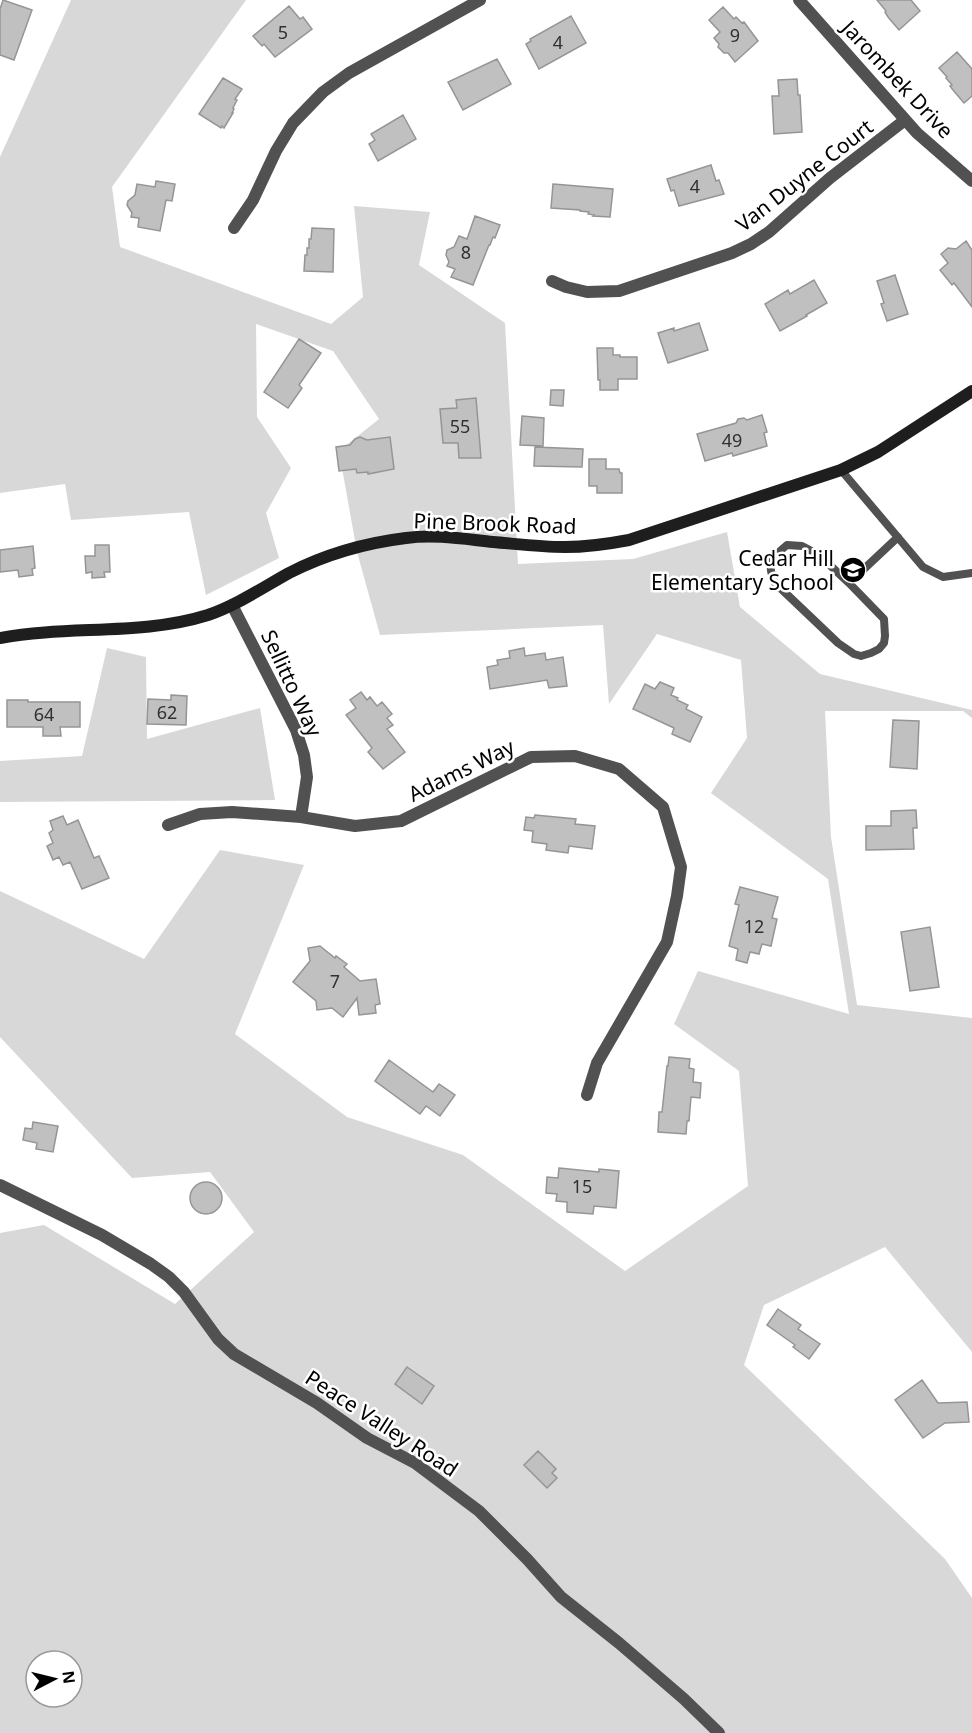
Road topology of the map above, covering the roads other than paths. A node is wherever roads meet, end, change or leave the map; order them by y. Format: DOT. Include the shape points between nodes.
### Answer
graph roads {
  1 [pos="480,0"];
  2 [pos="799,0"];
  3 [pos="905,120"];
  4 [pos="972,181"];
  5 [pos="234,228"];
  6 [pos="552,280"];
  7 [pos="971,393"];
  8 [pos="841,470"];
  9 [pos="898,537"];
  10 [pos="972,573"];
  11 [pos="849,583"];
  12 [pos="232,605"];
  13 [pos="0,638"];
  14 [pos="301,817"];
  15 [pos="168,825"];
  16 [pos="587,1095"];
  17 [pos="0,1185"];
  18 [pos="719,1733"];
  1 -- 5 [label="street" via="349,73 323,92 293,123"];
  2 -- 3 [label="street, Jarombek Drive"];
  3 -- 4 [label="street, Jarombek Drive"];
  3 -- 6 [label="street, Van Duyne Court" via="830,178 770,232 732,254 619,291 586,292"];
  7 -- 8 [label="street, Pine Brook Road" via="878,452"];
  8 -- 9 [label="lane"];
  8 -- 12 [label="street, Pine Brook Road" via="629,540 597,546 442,537 378,542 325,556"];
  9 -- 10 [label="lane" via="923,567 934,573 943,577"];
  9 -- 11 [label="lane"];
  11 -- 11 [label="lane" via="819,555 802,546 787,545 771,561 775,583 838,642 861,656 884,643 884,620"];
  12 -- 13 [label="street, Pine Brook Road" via="178,623"];
  12 -- 14 [label="street, Sellitto Way" via="296,730 307,777"];
  14 -- 15 [label="street, Adams Way" via="232,812 200,814"];
  14 -- 16 [label="street, Adams Way" via="355,826 401,821 531,757 575,756 619,769 663,807 681,867 667,942 597,1063"];
  17 -- 18 [label="street, Peace Valley Road" via="102,1234 152,1264 184,1292 218,1339 234,1354 367,1438 415,1463 479,1512 561,1597"];
}
